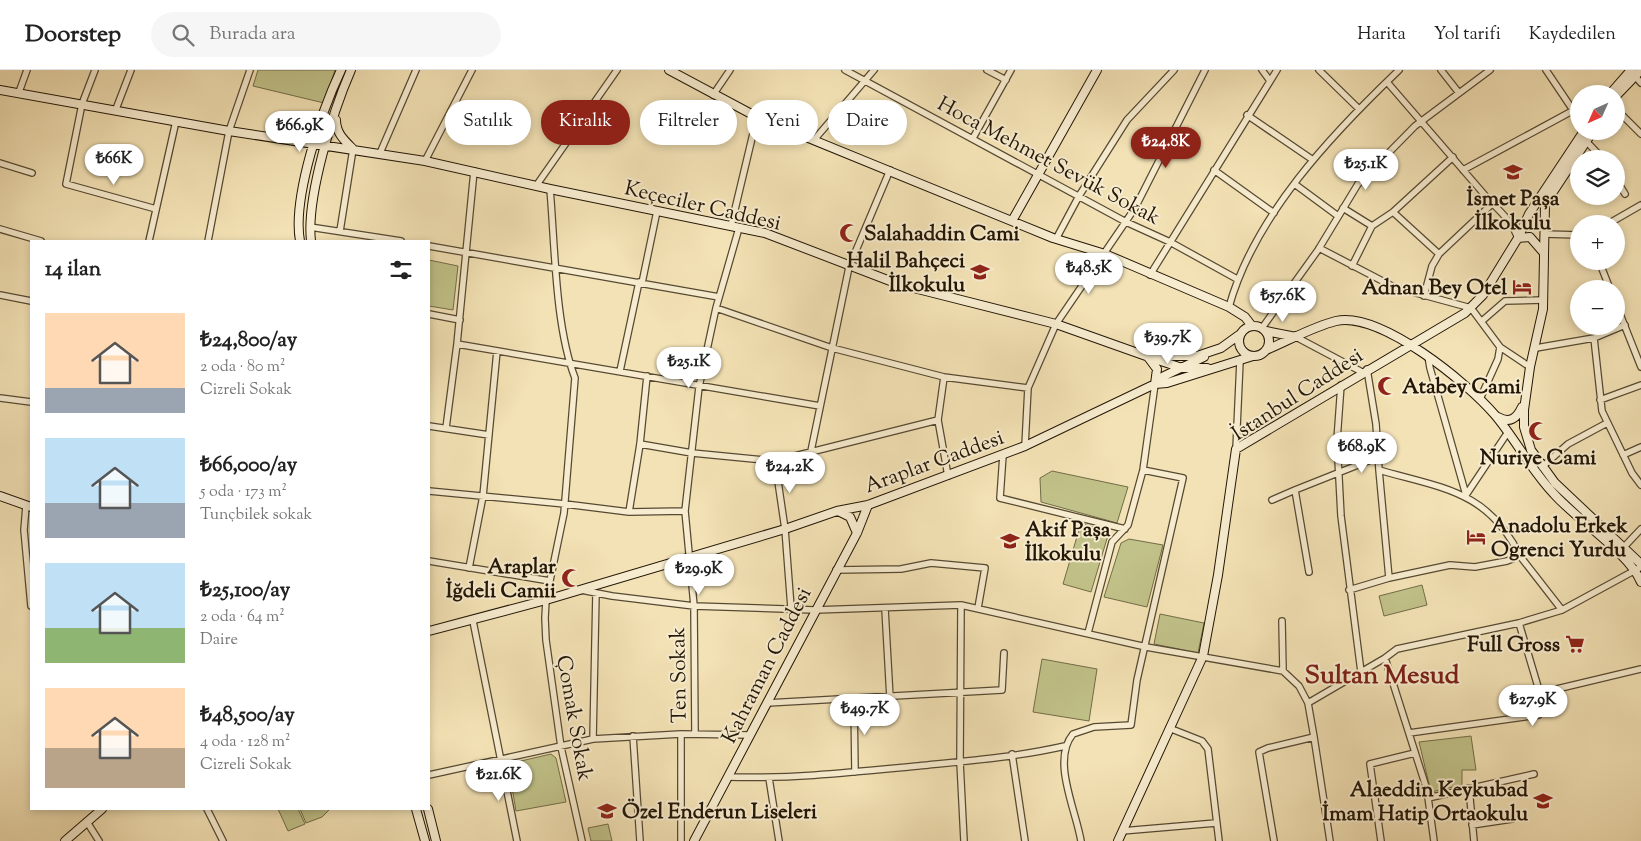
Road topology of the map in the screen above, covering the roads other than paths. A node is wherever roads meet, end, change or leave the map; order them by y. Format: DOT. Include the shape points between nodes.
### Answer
graph roads {
  1 [pos="28,70"];
  2 [pos="95,70"];
  3 [pos="131,70"];
  4 [pos="250,70"];
  5 [pos="341,70"];
  6 [pos="351,70"];
  7 [pos="416,70"];
  8 [pos="472,70"];
  9 [pos="617,70"];
  10 [pos="669,70"];
  11 [pos="730,70"];
  12 [pos="844,70"];
  13 [pos="874,70"];
  14 [pos="987,70"];
  15 [pos="1011,70"];
  16 [pos="1097,70"];
  17 [pos="1174,70"];
  18 [pos="1205,70"];
  19 [pos="1262,70"];
  20 [pos="1277,70"];
  21 [pos="1319,70"];
  22 [pos="1399,70"];
  23 [pos="1441,70"];
  24 [pos="1490,70"];
  25 [pos="1546,70"];
  26 [pos="1635,72"];
  27 [pos="1006,80"];
  28 [pos="1270,80"];
  29 [pos="865,81"];
  30 [pos="1387,82"];
  31 [pos="1641,83"];
  32 [pos="1620,85"];
  33 [pos="1625,85"];
  34 [pos="0,90"];
  35 [pos="20,92"];
  36 [pos="1459,93"];
  37 [pos="713,95"];
  38 [pos="83,104"];
  39 [pos="1570,104"];
  40 [pos="116,109"];
  41 [pos="336,109"];
  42 [pos="1359,109"];
  43 [pos="747,112"];
  44 [pos="1570,112"];
  45 [pos="1247,116"];
  46 [pos="1625,118"];
  47 [pos="1422,120"];
  48 [pos="176,121"];
  49 [pos="230,131"];
  50 [pos="1641,134"];
  51 [pos="818,135"];
  52 [pos="973,138"];
  53 [pos="1578,140"];
  54 [pos="1586,141"];
  55 [pos="818,142"];
  56 [pos="314,143"];
  57 [pos="326,144"];
  58 [pos="751,145"];
  59 [pos="353,149"];
  60 [pos="1594,150"];
  61 [pos="380,153"];
  62 [pos="1453,157"];
  63 [pos="1314,160"];
  64 [pos="425,161"];
  65 [pos="0,163"];
  66 [pos="890,170"];
  67 [pos="1214,170"];
  68 [pos="1463,170"];
  69 [pos="474,171"];
  70 [pos="32,173"];
  71 [pos="1039,173"];
  72 [pos="1296,185"];
  73 [pos="536,186"];
  74 [pos="550,189"];
  75 [pos="1079,196"];
  76 [pos="1492,204"];
  77 [pos="1640,207"];
  78 [pos="1343,208"];
  79 [pos="156,209"];
  80 [pos="658,211"];
  81 [pos="1393,212"];
  82 [pos="1274,213"];
  83 [pos="1625,215"];
  84 [pos="1338,216"];
  85 [pos="1012,221"];
  86 [pos="1126,222"];
  87 [pos="1372,226"];
  88 [pos="310,227"];
  89 [pos="735,227"];
  90 [pos="0,229"];
  91 [pos="340,231"];
  92 [pos="1544,234"];
  93 [pos="1570,235"];
  94 [pos="1518,238"];
  95 [pos="1056,239"];
  96 [pos="38,240"];
  97 [pos="148,240"];
  98 [pos="208,240"];
  99 [pos="298,240"];
  100 [pos="312,240"];
  101 [pos="395,240"];
  102 [pos="1170,242"];
  103 [pos="430,246"];
  104 [pos="1319,248"];
  105 [pos="467,252"];
  106 [pos="1544,253"];
  107 [pos="1105,254"];
  108 [pos="1439,254"];
  109 [pos="1352,266"];
  110 [pos="556,267"];
  111 [pos="849,267"];
  112 [pos="1150,275"];
  113 [pos="1237,279"];
  114 [pos="640,283"];
  115 [pos="0,295"];
  116 [pos="1424,296"];
  117 [pos="719,298"];
  118 [pos="1544,300"];
  119 [pos="30,301"];
  120 [pos="1229,307"];
  121 [pos="716,308"];
  122 [pos="1471,308"];
  123 [pos="430,314"];
  124 [pos="460,320"];
  125 [pos="1482,321"];
  126 [pos="1056,324"];
  127 [pos="1252,326"];
  128 [pos="1625,326"];
  129 [pos="1264,330"];
  130 [pos="1431,333"];
  131 [pos="1239,335"];
  132 [pos="1602,335"];
  133 [pos="1296,337"];
  134 [pos="1594,338"];
  135 [pos="457,344"];
  136 [pos="1409,344"];
  137 [pos="1500,347"];
  138 [pos="832,348"];
  139 [pos="1220,348"];
  140 [pos="1536,348"];
  141 [pos="1266,350"];
  142 [pos="497,351"];
  143 [pos="1146,356"];
  144 [pos="1253,356"];
  145 [pos="1428,356"];
  146 [pos="1240,360"];
  147 [pos="569,362"];
  148 [pos="1640,363"];
  149 [pos="1530,367"];
  150 [pos="1182,368"];
  151 [pos="1215,368"];
  152 [pos="620,371"];
  153 [pos="1364,371"];
  154 [pos="647,376"];
  155 [pos="944,377"];
  156 [pos="1155,384"];
  157 [pos="1341,385"];
  158 [pos="1641,385"];
  159 [pos="699,387"];
  160 [pos="1028,388"];
  161 [pos="0,398"];
  162 [pos="1525,398"];
  163 [pos="1480,399"];
  164 [pos="1600,400"];
  165 [pos="30,402"];
  166 [pos="820,406"];
  167 [pos="1495,414"];
  168 [pos="938,420"];
  169 [pos="1607,422"];
  170 [pos="430,426"];
  171 [pos="446,428"];
  172 [pos="1508,432"];
  173 [pos="489,435"];
  174 [pos="640,444"];
  175 [pos="1025,446"];
  176 [pos="1641,446"];
  177 [pos="1236,449"];
  178 [pos="810,451"];
  179 [pos="692,454"];
  180 [pos="1003,455"];
  181 [pos="1623,455"];
  182 [pos="1378,457"];
  183 [pos="775,461"];
  184 [pos="1542,467"];
  185 [pos="1143,470"];
  186 [pos="1378,470"];
  187 [pos="1339,471"];
  188 [pos="948,476"];
  189 [pos="1641,484"];
  190 [pos="1294,490"];
  191 [pos="430,491"];
  192 [pos="1466,495"];
  193 [pos="0,496"];
  194 [pos="483,496"];
  195 [pos="1272,500"];
  196 [pos="565,504"];
  197 [pos="868,505"];
  198 [pos="29,506"];
  199 [pos="685,511"];
  200 [pos="837,511"];
  201 [pos="629,512"];
  202 [pos="1125,529"];
  203 [pos="1641,529"];
  204 [pos="785,530"];
  205 [pos="857,533"];
  206 [pos="1624,547"];
  207 [pos="690,556"];
  208 [pos="1520,556"];
  209 [pos="430,561"];
  210 [pos="1639,567"];
  211 [pos="470,568"];
  212 [pos="836,570"];
  213 [pos="1309,572"];
  214 [pos="1389,578"];
  215 [pos="550,581"];
  216 [pos="1641,582"];
  217 [pos="581,590"];
  218 [pos="1349,590"];
  219 [pos="596,593"];
  220 [pos="30,595"];
  221 [pos="546,600"];
  222 [pos="961,605"];
  223 [pos="694,606"];
  224 [pos="791,608"];
  225 [pos="978,608"];
  226 [pos="886,609"];
  227 [pos="815,610"];
  228 [pos="1562,610"];
  229 [pos="473,621"];
  230 [pos="1282,621"];
  231 [pos="1519,622"];
  232 [pos="430,631"];
  233 [pos="1088,633"];
  234 [pos="1146,646"];
  235 [pos="1004,653"];
  236 [pos="1203,656"];
  237 [pos="1385,658"];
  238 [pos="1641,670"];
  239 [pos="1283,671"];
  240 [pos="1361,672"];
  241 [pos="960,693"];
  242 [pos="1540,693"];
  243 [pos="890,698"];
  244 [pos="854,699"];
  245 [pos="767,703"];
  246 [pos="1308,703"];
  247 [pos="1170,728"];
  248 [pos="1409,733"];
  249 [pos="681,734"];
  250 [pos="695,734"];
  251 [pos="750,735"];
  252 [pos="633,736"];
  253 [pos="1314,737"];
  254 [pos="593,738"];
  255 [pos="1065,746"];
  256 [pos="561,747"];
  257 [pos="1415,753"];
  258 [pos="1012,754"];
  259 [pos="501,759"];
  260 [pos="960,762"];
  261 [pos="855,772"];
  262 [pos="1534,774"];
  263 [pos="430,775"];
  264 [pos="728,777"];
  265 [pos="769,778"];
  266 [pos="1469,788"];
  267 [pos="1428,798"];
  268 [pos="101,810"];
  269 [pos="208,810"];
  270 [pos="416,810"];
  271 [pos="428,810"];
  272 [pos="1512,819"];
  273 [pos="87,822"];
  274 [pos="1216,823"];
  275 [pos="1472,825"];
  276 [pos="1122,831"];
  277 [pos="66,841"];
  278 [pos="99,841"];
  279 [pos="223,841"];
  280 [pos="425,841"];
  281 [pos="436,841"];
  282 [pos="517,841"];
  283 [pos="582,841"];
  284 [pos="640,841"];
  285 [pos="681,841"];
  286 [pos="694,841"];
  287 [pos="779,841"];
  288 [pos="964,841"];
  289 [pos="1025,841"];
  290 [pos="1081,841"];
  291 [pos="1118,841"];
  292 [pos="1218,841"];
  293 [pos="1274,841"];
  294 [pos="1330,841"];
  295 [pos="1381,841"];
  296 [pos="1434,841"];
  297 [pos="1474,841"];
  1 -- 35 [label="street"];
  2 -- 38 [label="street"];
  3 -- 40 [label="street"];
  4 -- 49 [label="street"];
  5 -- 56 [label="street"];
  6 -- 41 [label="street"];
  7 -- 61 [label="street"];
  8 -- 64 [label="street"];
  9 -- 73 [label="street"];
  10 -- 37 [label="street"];
  11 -- 37 [label="street"];
  12 -- 29 [label="street, Hoca Mehmet Sevük Sokak"];
  13 -- 29 [label="street"];
  14 -- 27 [label="street"];
  15 -- 27 [label="street"];
  16 -- 71 [label="street"];
  17 -- 75 [label="street" via="1127,120"];
  18 -- 86 [label="street"];
  19 -- 28 [label="street"];
  20 -- 28 [label="street"];
  21 -- 42 [label="street"];
  22 -- 30 [label="street"];
  23 -- 36 [label="street"];
  24 -- 36 [label="street"];
  25 -- 39 [label="street"];
  26 -- 31 [label="street"];
  26 -- 32 [label="street"];
  26 -- 33 [label="street"];
  27 -- 52 [label="street"];
  28 -- 45 [label="street"];
  29 -- 51 [label="street"];
  29 -- 52 [label="street, Hoca Mehmet Sevük Sokak"];
  30 -- 42 [label="street"];
  30 -- 47 [label="street"];
  34 -- 35 [label="street, Keçeciler Caddesi"];
  35 -- 38 [label="street, Keçeciler Caddesi"];
  36 -- 47 [label="street"];
  37 -- 43 [label="street"];
  38 -- 40 [label="street, Keçeciler Caddesi"];
  38 -- 79 [label="street" via="66,184"];
  40 -- 48 [label="street, Keçeciler Caddesi"];
  41 -- 57 [label="street"];
  41 -- 59 [label="street" via="336,128"];
  42 -- 63 [label="street"];
  44 -- 68 [label="street"];
  45 -- 63 [label="street"];
  45 -- 67 [label="street"];
  46 -- 50 [label="street"];
  47 -- 62 [label="street"];
  47 -- 78 [label="street" via="1358,184"];
  48 -- 49 [label="street, Keçeciler Caddesi"];
  48 -- 79 [label="street"];
  49 -- 56 [label="street, Keçeciler Caddesi"];
  49 -- 98 [label="street"];
  52 -- 71 [label="street, Hoca Mehmet Sevük Sokak"];
  53 -- 94 [label="street, İstanbul Caddesi" via="1528,214"];
  54 -- 60 [label="street"];
  54 -- 92 [label="street" via="1550,193 1544,209"];
  55 -- 66 [label="street"];
  56 -- 57 [label="street, Keçeciler Caddesi"];
  56 -- 99 [label="street" via="298,224"];
  57 -- 59 [label="street, Keçeciler Caddesi"];
  57 -- 88 [label="street"];
  58 -- 89 [label="street, Ten Sokak"];
  59 -- 61 [label="street, Keçeciler Caddesi"];
  59 -- 91 [label="street"];
  61 -- 64 [label="street, Keçeciler Caddesi"];
  62 -- 68 [label="street"];
  62 -- 81 [label="street"];
  63 -- 72 [label="street"];
  64 -- 69 [label="street, Keçeciler Caddesi"];
  65 -- 70 [label="street"];
  66 -- 85 [label="street"];
  66 -- 111 [label="street"];
  67 -- 82 [label="street"];
  67 -- 102 [label="street"];
  68 -- 76 [label="street"];
  69 -- 73 [label="street, Keçeciler Caddesi"];
  69 -- 105 [label="street"];
  71 -- 75 [label="street, Hoca Mehmet Sevük Sokak"];
  71 -- 85 [label="street"];
  72 -- 82 [label="street"];
  72 -- 84 [label="street"];
  73 -- 74 [label="street, Keçeciler Caddesi"];
  74 -- 80 [label="street, Keçeciler Caddesi"];
  74 -- 110 [label="street, Çomak Sokak"];
  75 -- 86 [label="street, Hoca Mehmet Sevük Sokak"];
  75 -- 95 [label="street"];
  76 -- 94 [label="street" via="1512,222"];
  76 -- 108 [label="street"];
  77 -- 83 [label="street"];
  78 -- 84 [label="street"];
  78 -- 87 [label="street"];
  79 -- 97 [label="street"];
  80 -- 89 [label="street, Keçeciler Caddesi"];
  80 -- 114 [label="street"];
  81 -- 87 [label="street"];
  81 -- 108 [label="street"];
  82 -- 113 [label="street"];
  84 -- 104 [label="street"];
  85 -- 95 [label="street"];
  86 -- 102 [label="street, Hoca Mehmet Sevük Sokak"];
  86 -- 107 [label="street"];
  87 -- 109 [label="street"];
  88 -- 91 [label="street"];
  88 -- 100 [label="street"];
  89 -- 111 [label="street, Keçeciler Caddesi" via="765,233"];
  89 -- 117 [label="street, Ten Sokak"];
  90 -- 96 [label="street"];
  91 -- 101 [label="street"];
  92 -- 93 [label="street"];
  92 -- 106 [label="street"];
  94 -- 106 [label="street" via="1530,236"];
  94 -- 122 [label="street, İstanbul Caddesi" via="1483,295"];
  95 -- 107 [label="street"];
  102 -- 112 [label="street"];
  102 -- 113 [label="street, Hoca Mehmet Sevük Sokak"];
  103 -- 105 [label="street"];
  104 -- 109 [label="street"];
  104 -- 129 [label="street"];
  105 -- 110 [label="street"];
  105 -- 124 [label="street"];
  106 -- 118 [label="street"];
  107 -- 112 [label="street"];
  107 -- 126 [label="street"];
  108 -- 116 [label="street" via="1432,266"];
  109 -- 116 [label="street" via="1394,287"];
  110 -- 114 [label="street"];
  110 -- 147 [label="street, Çomak Sokak"];
  111 -- 126 [label="street, Keçeciler Caddesi" via="898,284"];
  111 -- 138 [label="street"];
  112 -- 120 [label="street"];
  113 -- 120 [label="street"];
  114 -- 117 [label="street"];
  114 -- 152 [label="street"];
  115 -- 119 [label="street"];
  116 -- 122 [label="street"];
  117 -- 121 [label="street, Ten Sokak"];
  118 -- 125 [label="street" via="1505,301"];
  118 -- 140 [label="street"];
  120 -- 127 [label="street" via="1245,316"];
  121 -- 138 [label="street"];
  121 -- 159 [label="street, Ten Sokak"];
  122 -- 125 [label="street"];
  122 -- 130 [label="street, İstanbul Caddesi"];
  123 -- 124 [label="street"];
  124 -- 135 [label="street"];
  125 -- 137 [label="street"];
  126 -- 143 [label="street, Keçeciler Caddesi"];
  126 -- 160 [label="street"];
  127 -- 129 [label="street"];
  127 -- 131 [label="street" via="1246,327"];
  128 -- 148 [label="street"];
  129 -- 133 [label="street"];
  129 -- 141 [label="street" via="1269,341"];
  130 -- 136 [label="street, İstanbul Caddesi"];
  130 -- 145 [label="street" via="1425,342"];
  131 -- 139 [label="street, Keçeciler Caddesi"];
  131 -- 144 [label="street" via="1241,350"];
  132 -- 134 [label="street"];
  133 -- 136 [label="street" via="1337,321 1357,322"];
  133 -- 141 [label="street"];
  133 -- 153 [label="street"];
  134 -- 140 [label="street"];
  134 -- 164 [label="street"];
  135 -- 142 [label="street"];
  135 -- 171 [label="street"];
  136 -- 145 [label="street"];
  136 -- 153 [label="street, İstanbul Caddesi"];
  137 -- 149 [label="street"];
  137 -- 163 [label="street"];
  138 -- 155 [label="street"];
  138 -- 166 [label="street"];
  139 -- 143 [label="street, Keçeciler Caddesi" via="1197,356"];
  139 -- 150 [label="street, Araplar Caddesi"];
  140 -- 149 [label="street"];
  141 -- 144 [label="street"];
  142 -- 147 [label="street"];
  142 -- 173 [label="street"];
  143 -- 150 [label="street"];
  143 -- 156 [label="street" via="1157,369"];
  144 -- 146 [label="street, Araplar Caddesi"];
  145 -- 163 [label="street"];
  145 -- 192 [label="street"];
  146 -- 151 [label="street, Araplar Caddesi"];
  146 -- 177 [label="street"];
  147 -- 152 [label="street"];
  147 -- 196 [label="street, Çomak Sokak" via="575,378"];
  149 -- 162 [label="street"];
  150 -- 151 [label="street"];
  150 -- 156 [label="street, Araplar Caddesi"];
  151 -- 156 [label="street, Araplar Caddesi"];
  152 -- 154 [label="street"];
  153 -- 157 [label="street, İstanbul Caddesi"];
  153 -- 182 [label="street" via="1376,424"];
  154 -- 159 [label="street"];
  154 -- 174 [label="street"];
  155 -- 160 [label="street"];
  155 -- 168 [label="street"];
  156 -- 175 [label="street, Araplar Caddesi"];
  156 -- 185 [label="street"];
  157 -- 177 [label="street, İstanbul Caddesi"];
  157 -- 187 [label="street" via="1337,440"];
  158 -- 164 [label="street"];
  159 -- 166 [label="street"];
  159 -- 179 [label="street, Ten Sokak"];
  160 -- 175 [label="street"];
  161 -- 165 [label="street"];
  162 -- 167 [label="street" via="1515,418 1506,420"];
  162 -- 184 [label="street" via="1523,418 1526,436"];
  163 -- 167 [label="street"];
  164 -- 169 [label="street"];
  166 -- 178 [label="street"];
  167 -- 172 [label="street"];
  168 -- 178 [label="street"];
  168 -- 188 [label="street"];
  169 -- 181 [label="street"];
  169 -- 184 [label="street" via="1568,444"];
  170 -- 171 [label="street"];
  171 -- 173 [label="street"];
  172 -- 192 [label="street"];
  172 -- 210 [label="street" via="1550,490"];
  173 -- 194 [label="street"];
  174 -- 179 [label="street"];
  174 -- 201 [label="street"];
  175 -- 180 [label="street, Araplar Caddesi"];
  176 -- 181 [label="street"];
  177 -- 236 [label="street, İstanbul Caddesi"];
  178 -- 183 [label="street"];
  179 -- 183 [label="street"];
  179 -- 199 [label="street, Ten Sokak"];
  180 -- 188 [label="street, Araplar Caddesi"];
  180 -- 202 [label="street" via="1000,498"];
  181 -- 189 [label="street"];
  182 -- 186 [label="street"];
  182 -- 187 [label="street"];
  183 -- 204 [label="street"];
  184 -- 206 [label="street" via="1568,497"];
  185 -- 202 [label="street"];
  185 -- 234 [label="street" via="1183,478"];
  186 -- 192 [label="street"];
  186 -- 214 [label="street"];
  187 -- 190 [label="street"];
  187 -- 218 [label="street"];
  188 -- 197 [label="street, Araplar Caddesi"];
  190 -- 195 [label="street"];
  190 -- 213 [label="street"];
  191 -- 194 [label="street"];
  192 -- 208 [label="street" via="1488,512 1512,540"];
  193 -- 198 [label="street"];
  194 -- 196 [label="street"];
  194 -- 211 [label="street"];
  196 -- 201 [label="street"];
  196 -- 215 [label="street, Çomak Sokak"];
  197 -- 200 [label="street, Araplar Caddesi"];
  197 -- 205 [label="street, Kahraman Caddesi"];
  198 -- 220 [label="street" via="24,530"];
  199 -- 201 [label="street"];
  199 -- 207 [label="street, Ten Sokak"];
  200 -- 204 [label="street, Araplar Caddesi"];
  200 -- 205 [label="street" via="850,517"];
  202 -- 233 [label="street" via="1112,542"];
  203 -- 206 [label="street"];
  204 -- 207 [label="street, Araplar Caddesi"];
  204 -- 224 [label="street"];
  205 -- 212 [label="street, Kahraman Caddesi"];
  206 -- 210 [label="street"];
  207 -- 217 [label="street, Araplar Caddesi"];
  207 -- 223 [label="street, Ten Sokak"];
  208 -- 214 [label="street" via="1476,567 1450,565"];
  208 -- 228 [label="street"];
  209 -- 211 [label="street"];
  210 -- 216 [label="street"];
  210 -- 228 [label="street"];
  211 -- 215 [label="street"];
  212 -- 225 [label="street" via="901,569 931,563 985,568"];
  212 -- 227 [label="street, Kahraman Caddesi"];
  214 -- 218 [label="street"];
  215 -- 221 [label="street, Çomak Sokak"];
  217 -- 219 [label="street"];
  217 -- 221 [label="street, Araplar Caddesi"];
  218 -- 240 [label="street"];
  219 -- 223 [label="street"];
  219 -- 254 [label="street"];
  221 -- 229 [label="street, Araplar Caddesi"];
  221 -- 256 [label="street, Çomak Sokak" via="546,640"];
  222 -- 225 [label="street"];
  222 -- 226 [label="street"];
  222 -- 241 [label="street"];
  223 -- 224 [label="street"];
  223 -- 250 [label="street, Ten Sokak"];
  224 -- 227 [label="street"];
  225 -- 233 [label="street"];
  226 -- 227 [label="street"];
  226 -- 243 [label="street"];
  227 -- 245 [label="street, Kahraman Caddesi"];
  228 -- 231 [label="street"];
  229 -- 232 [label="street, Araplar Caddesi"];
  229 -- 259 [label="street"];
  230 -- 239 [label="street"];
  231 -- 237 [label="street" via="1398,649"];
  231 -- 242 [label="street"];
  233 -- 234 [label="street"];
  234 -- 236 [label="street"];
  234 -- 255 [label="street" via="1137,680 1131,726 1094,727 1073,734"];
  235 -- 241 [label="street" via="1002,690"];
  236 -- 239 [label="street"];
  236 -- 247 [label="street, İstanbul Caddesi"];
  237 -- 240 [label="street"];
  237 -- 248 [label="street"];
  238 -- 242 [label="street"];
  239 -- 246 [label="street" via="1299,686"];
  240 -- 246 [label="street"];
  241 -- 243 [label="street"];
  241 -- 260 [label="street"];
  242 -- 248 [label="street" via="1544,707 1539,715"];
  243 -- 244 [label="street"];
  244 -- 245 [label="street"];
  244 -- 261 [label="street"];
  245 -- 251 [label="street, Kahraman Caddesi"];
  246 -- 253 [label="street"];
  247 -- 274 [label="street" via="1202,741 1208,748"];
  247 -- 276 [label="street, İstanbul Caddesi"];
  248 -- 257 [label="street"];
  249 -- 250 [label="street"];
  249 -- 252 [label="street"];
  249 -- 285 [label="street"];
  250 -- 251 [label="street"];
  251 -- 264 [label="street, Kahraman Caddesi"];
  252 -- 254 [label="street"];
  252 -- 284 [label="street"];
  253 -- 293 [label="street" via="1259,752"];
  253 -- 294 [label="street"];
  254 -- 256 [label="street"];
  255 -- 258 [label="street"];
  255 -- 290 [label="street" via="1065,773"];
  256 -- 259 [label="street"];
  256 -- 283 [label="street, Çomak Sokak"];
  257 -- 267 [label="street"];
  257 -- 295 [label="street" via="1370,764"];
  258 -- 260 [label="street"];
  258 -- 289 [label="street"];
  259 -- 263 [label="street"];
  259 -- 282 [label="street"];
  260 -- 261 [label="street"];
  260 -- 288 [label="street"];
  261 -- 265 [label="street"];
  262 -- 266 [label="street"];
  264 -- 265 [label="street"];
  264 -- 286 [label="street, Kahraman Caddesi"];
  265 -- 287 [label="street"];
  266 -- 267 [label="street"];
  266 -- 275 [label="street"];
  267 -- 296 [label="street"];
  268 -- 273 [label="street"];
  269 -- 279 [label="street"];
  270 -- 280 [label="street"];
  271 -- 281 [label="street"];
  272 -- 275 [label="street"];
  273 -- 277 [label="street"];
  273 -- 278 [label="street"];
  274 -- 276 [label="street"];
  274 -- 292 [label="street"];
  275 -- 297 [label="street"];
  276 -- 291 [label="street, İstanbul Caddesi"];
}
